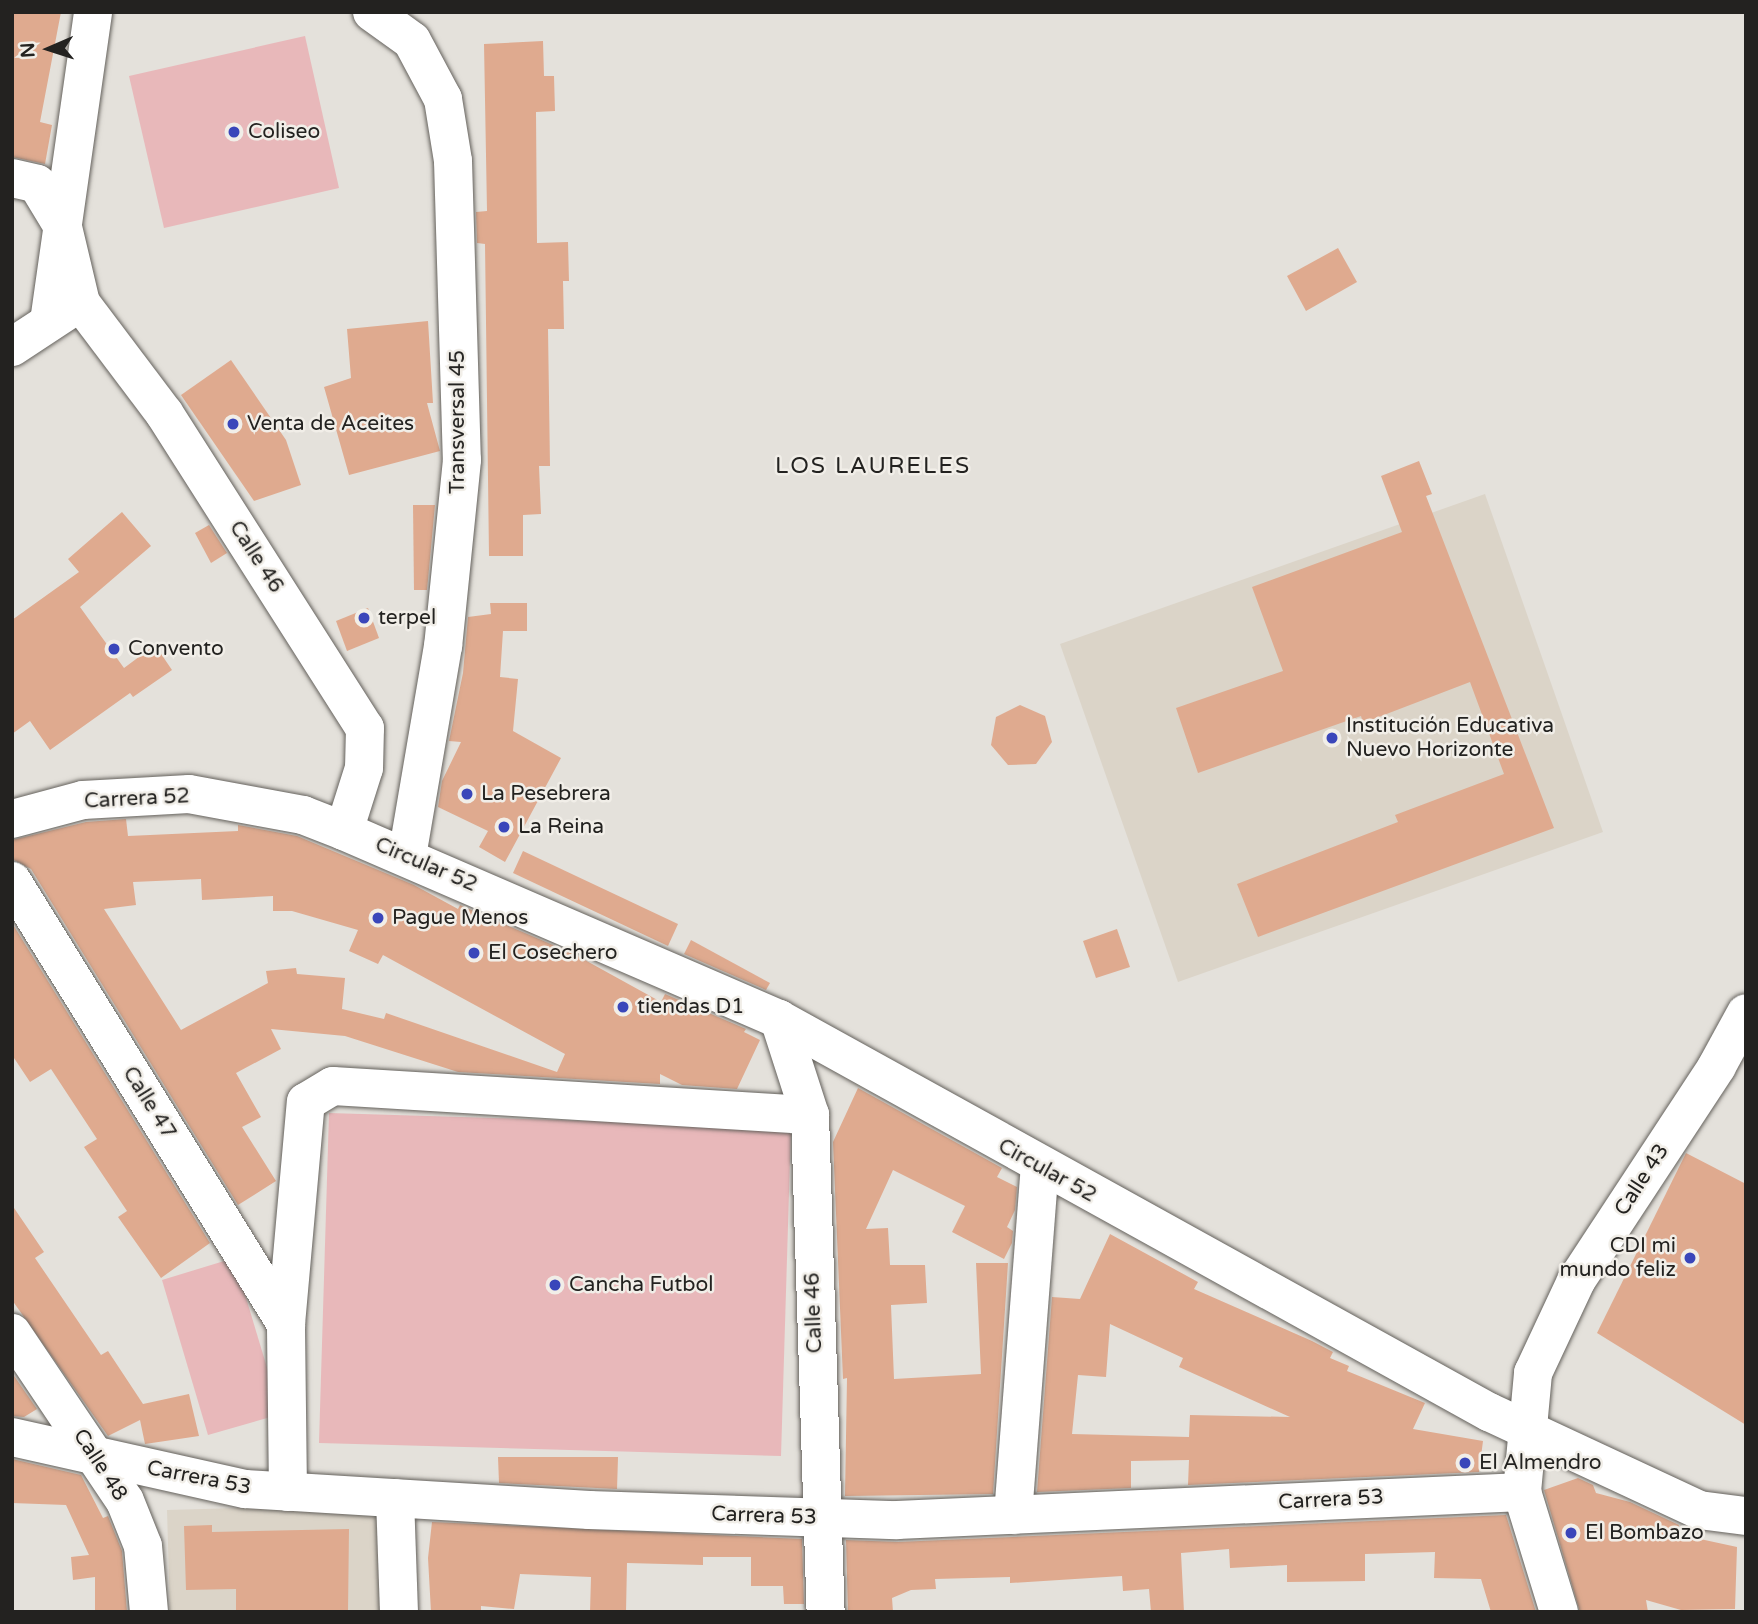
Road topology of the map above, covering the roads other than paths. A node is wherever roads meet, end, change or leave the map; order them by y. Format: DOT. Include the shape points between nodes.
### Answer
graph roads {
  1 [pos="93,12"];
  2 [pos="372,12"];
  3 [pos="12,178"];
  4 [pos="63,227"];
  5 [pos="65,312"];
  6 [pos="12,347"];
  7 [pos="12,819"];
  8 [pos="344,831"];
  9 [pos="407,857"];
  10 [pos="12,881"];
  11 [pos="1746,1014"];
  12 [pos="779,1019"];
  13 [pos="810,1115"];
  14 [pos="1040,1167"];
  15 [pos="286,1324"];
  16 [pos="12,1333"];
  17 [pos="1528,1431"];
  18 [pos="12,1437"];
  19 [pos="95,1455"];
  20 [pos="288,1492"];
  21 [pos="1522,1492"];
  22 [pos="395,1499"];
  23 [pos="1013,1515"];
  24 [pos="1746,1516"];
  25 [pos="821,1517"];
  26 [pos="149,1612"];
  27 [pos="399,1612"];
  28 [pos="826,1612"];
  29 [pos="1559,1612"];
  1 -- 4 [label="street"];
  2 -- 9 [label="street, Transversal 45" via="412,40 443,99 453,161 462,460 443,646"];
  3 -- 4 [label="street" via="37,184"];
  4 -- 5 [label="street"];
  5 -- 6 [label="street"];
  5 -- 8 [label="street, Calle 46" via="164,413 365,728 364,768"];
  7 -- 8 [label="street, Carrera 52" via="83,800 189,794 303,816"];
  8 -- 9 [label="street, Circular 52"];
  9 -- 12 [label="street, Circular 52"];
  10 -- 15 [label="street, Calle 47"];
  11 -- 17 [label="street, Calle 43" via="1576,1281 1533,1373"];
  12 -- 13 [label="street, Calle 46"];
  12 -- 14 [label="street, Circular 52"];
  13 -- 15 [label="street" via="333,1086 306,1102"];
  13 -- 25 [label="street, Calle 46"];
  14 -- 17 [label="street, Circular 52"];
  14 -- 23 [label="street"];
  15 -- 20 [label="street"];
  16 -- 19 [label="street, Calle 48"];
  17 -- 21 [label="street, Calle 43"];
  17 -- 24 [label="street, Circular 52" via="1699,1510"];
  18 -- 19 [label="street, Carrera 53"];
  19 -- 20 [label="street, Carrera 53" via="245,1489"];
  19 -- 26 [label="street, Calle 48" via="125,1501 144,1546"];
  20 -- 22 [label="street, Carrera 53"];
  21 -- 23 [label="street, Carrera 53"];
  21 -- 29 [label="street"];
  22 -- 25 [label="street, Carrera 53"];
  22 -- 27 [label="street"];
  23 -- 25 [label="street, Carrera 53"];
  25 -- 28 [label="street, Calle 46"];
}
